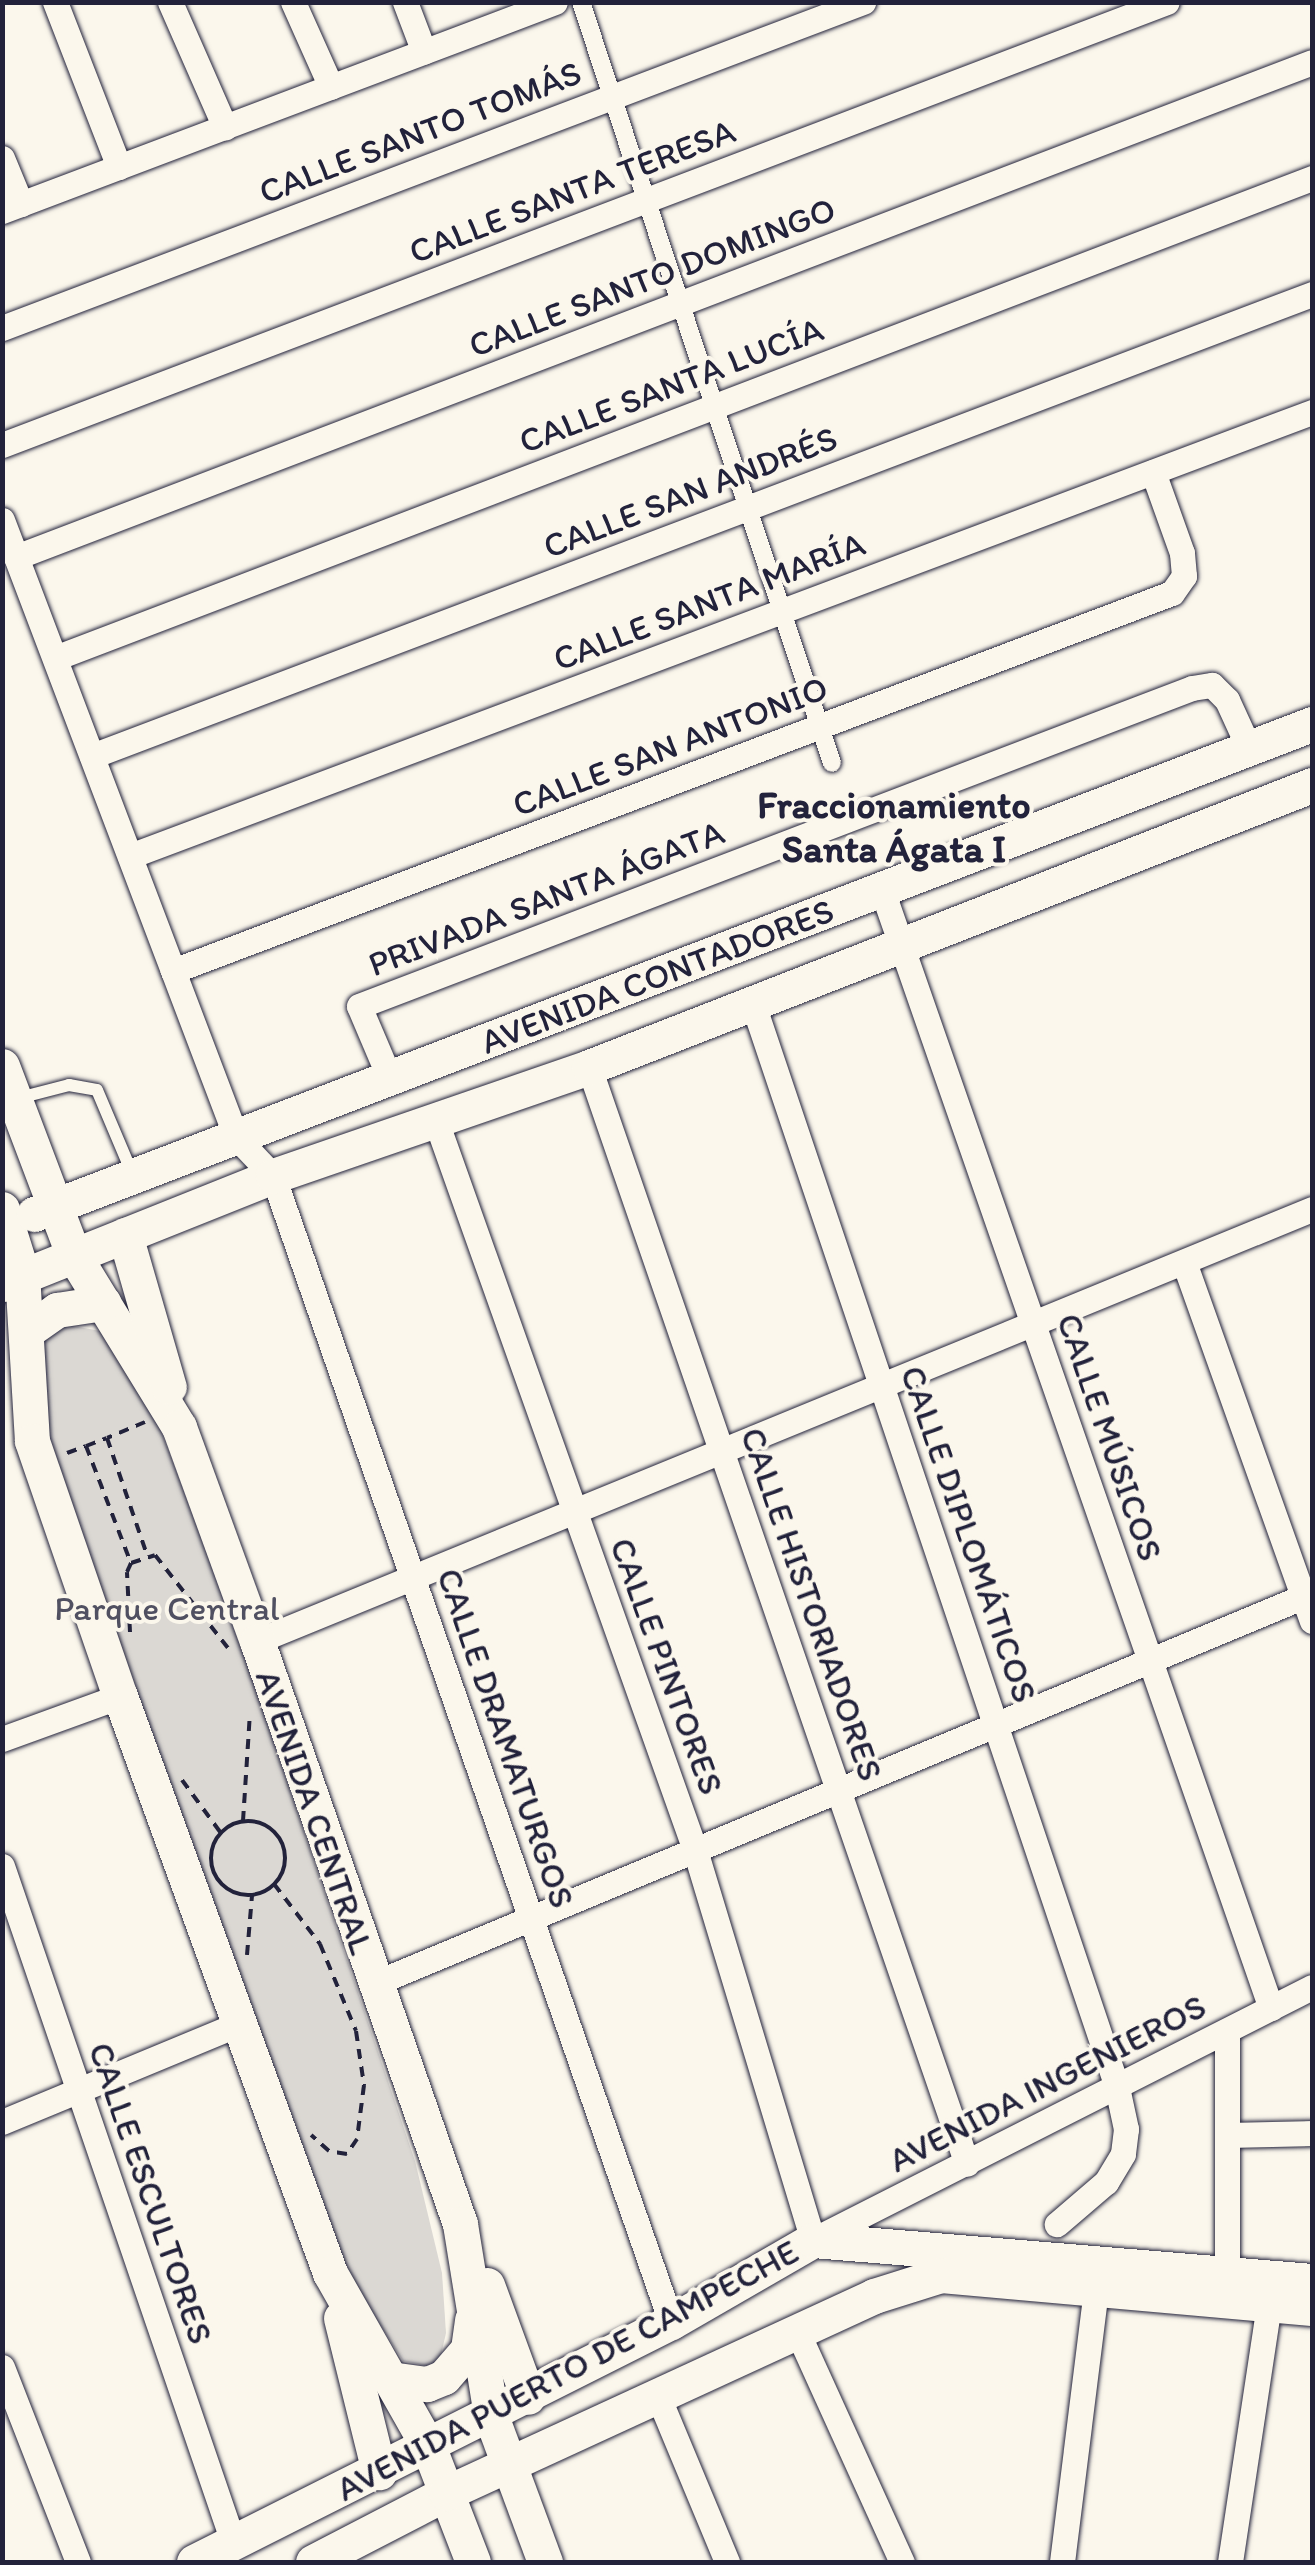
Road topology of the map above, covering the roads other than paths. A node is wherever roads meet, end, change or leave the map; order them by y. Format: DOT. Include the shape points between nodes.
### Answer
graph roads {
  1 [pos="55,2"];
  2 [pos="170,2"];
  3 [pos="293,2"];
  4 [pos="405,2"];
  5 [pos="581,2"];
  6 [pos="863,2"];
  7 [pos="1167,2"];
  8 [pos="538,5"];
  9 [pos="424,52"];
  10 [pos="1312,62"];
  11 [pos="331,87"];
  12 [pos="612,97"];
  13 [pos="224,127"];
  14 [pos="2,158"];
  15 [pos="118,167"];
  16 [pos="1312,178"];
  17 [pos="646,200"];
  18 [pos="12,207"];
  19 [pos="1312,294"];
  20 [pos="680,304"];
  21 [pos="2,328"];
  22 [pos="714,406"];
  23 [pos="1312,412"];
  24 [pos="2,445"];
  25 [pos="1153,472"];
  26 [pos="748,508"];
  27 [pos="2,520"];
  28 [pos="16,557"];
  29 [pos="782,611"];
  30 [pos="55,658"];
  31 [pos="1312,724"];
  32 [pos="820,726"];
  33 [pos="1249,748"];
  34 [pos="92,756"];
  35 [pos="832,763"];
  36 [pos="1312,786"];
  37 [pos="130,856"];
  38 [pos="882,890"];
  39 [pos="902,946"];
  40 [pos="173,971"];
  41 [pos="753,1004"];
  42 [pos="589,1067"];
  43 [pos="390,1080"];
  44 [pos="8,1083"];
  45 [pos="436,1121"];
  46 [pos="236,1137"];
  47 [pos="132,1175"];
  48 [pos="273,1176"];
  49 [pos="53,1204"];
  50 [pos="1312,1209"];
  51 [pos="4,1222"];
  52 [pos="134,1231"];
  53 [pos="73,1254"];
  54 [pos="1184,1262"];
  55 [pos="12,1279"];
  56 [pos="103,1303"];
  57 [pos="1034,1324"];
  58 [pos="26,1331"];
  59 [pos="2,1368"];
  60 [pos="882,1387"];
  61 [pos="175,1419"];
  62 [pos="36,1450"];
  63 [pos="722,1453"];
  64 [pos="576,1514"];
  65 [pos="414,1578"];
  66 [pos="1310,1603"];
  67 [pos="244,1647"];
  68 [pos="1151,1660"];
  69 [pos="120,1696"];
  70 [pos="996,1724"];
  71 [pos="2,1739"];
  72 [pos="840,1790"];
  73 [pos="695,1850"];
  74 [pos="2,1866"];
  75 [pos="531,1918"];
  76 [pos="373,1984"];
  77 [pos="1312,1986"];
  78 [pos="1271,2008"];
  79 [pos="241,2023"];
  80 [pos="1227,2030"];
  81 [pos="1117,2087"];
  82 [pos="80,2092"];
  83 [pos="2,2122"];
  84 [pos="1312,2133"];
  85 [pos="1227,2135"];
  86 [pos="967,2164"];
  87 [pos="460,2224"];
  88 [pos="1057,2224"];
  89 [pos="813,2240"];
  90 [pos="1227,2272"];
  91 [pos="330,2273"];
  92 [pos="1098,2275"];
  93 [pos="1312,2281"];
  94 [pos="473,2297"];
  95 [pos="1269,2304"];
  96 [pos="1312,2308"];
  97 [pos="672,2322"];
  98 [pos="797,2331"];
  99 [pos="2,2367"];
  100 [pos="390,2379"];
  101 [pos="658,2396"];
  102 [pos="528,2397"];
  103 [pos="491,2416"];
  104 [pos="429,2448"];
  105 [pos="508,2465"];
  106 [pos="379,2472"];
  107 [pos="446,2493"];
  108 [pos="233,2542"];
  109 [pos="78,2562"];
  110 [pos="194,2562"];
  111 [pos="313,2562"];
  112 [pos="472,2562"];
  113 [pos="545,2562"];
  114 [pos="727,2562"];
  115 [pos="902,2562"];
  116 [pos="1062,2562"];
  117 [pos="1230,2562"];
  1 -- 15 [label="street"];
  2 -- 13 [label="street"];
  3 -- 11 [label="street"];
  4 -- 9 [label="street"];
  5 -- 12 [label="street"];
  6 -- 12 [label="street, CALLE SANTO TOMÁS"];
  7 -- 17 [label="street, CALLE SANTA TERESA"];
  8 -- 9 [label="street"];
  9 -- 11 [label="street"];
  10 -- 20 [label="street, CALLE SANTO DOMINGO"];
  11 -- 13 [label="street"];
  12 -- 17 [label="street"];
  12 -- 21 [label="street, CALLE SANTO TOMÁS"];
  13 -- 15 [label="street"];
  14 -- 18 [label="street"];
  15 -- 18 [label="street"];
  16 -- 22 [label="street, CALLE SANTA LUCÍA"];
  17 -- 20 [label="street"];
  17 -- 24 [label="street, CALLE SANTA TERESA"];
  19 -- 26 [label="street, CALLE SAN ANDRÉS"];
  20 -- 22 [label="street"];
  20 -- 28 [label="street, CALLE SANTO DOMINGO"];
  22 -- 26 [label="street"];
  22 -- 30 [label="street, CALLE SANTA LUCÍA"];
  23 -- 25 [label="street, CALLE SANTA MARÍA"];
  25 -- 29 [label="street, CALLE SANTA MARÍA"];
  25 -- 32 [label="street, CALLE SAN ANTONIO" via="1184,576 1172,593"];
  26 -- 29 [label="street"];
  26 -- 34 [label="street, CALLE SAN ANDRÉS"];
  27 -- 28 [label="street"];
  28 -- 30 [label="street"];
  29 -- 32 [label="street"];
  29 -- 37 [label="street, CALLE SANTA MARÍA"];
  30 -- 34 [label="street"];
  31 -- 33 [label="main road, AVENIDA CONTADORES"];
  32 -- 35 [label="street"];
  32 -- 40 [label="street, CALLE SAN ANTONIO"];
  33 -- 38 [label="main road, AVENIDA CONTADORES"];
  33 -- 43 [label="street, PRIVADA SANTA ÁGATA" via="1227,700 1212,685 1192,688 396,992 360,1006"];
  34 -- 37 [label="street"];
  36 -- 39 [label="main road, AVENIDA CONTADORES"];
  37 -- 40 [label="street"];
  38 -- 39 [label="street, CALLE MÚSICOS"];
  38 -- 43 [label="main road, AVENIDA CONTADORES"];
  39 -- 41 [label="main road, AVENIDA CONTADORES"];
  39 -- 57 [label="street, CALLE MÚSICOS"];
  40 -- 46 [label="street"];
  41 -- 42 [label="main road, AVENIDA CONTADORES"];
  41 -- 60 [label="street, CALLE DIPLOMÁTICOS"];
  42 -- 45 [label="main road, AVENIDA CONTADORES"];
  42 -- 63 [label="street, CALLE HISTORIADORES"];
  43 -- 46 [label="main road, AVENIDA CONTADORES"];
  44 -- 47 [label="lane" via="97,1090"];
  44 -- 49 [label="main road, AVENIDA CENTRAL"];
  45 -- 48 [label="main road, AVENIDA CONTADORES"];
  45 -- 64 [label="street, CALLE PINTORES"];
  46 -- 47 [label="main road, AVENIDA CONTADORES"];
  46 -- 48 [label="street"];
  47 -- 49 [label="main road, AVENIDA CONTADORES"];
  47 -- 52 [label="main road" via="118,1194"];
  48 -- 52 [label="main road, AVENIDA CONTADORES"];
  48 -- 65 [label="street, CALLE DRAMATURGOS"];
  49 -- 51 [label="main road, AVENIDA CONTADORES"];
  49 -- 53 [label="main road, AVENIDA CENTRAL"];
  50 -- 54 [label="street"];
  51 -- 55 [label="main road"];
  52 -- 53 [label="main road, AVENIDA CONTADORES"];
  52 -- 61 [label="main road"];
  53 -- 55 [label="main road, AVENIDA CONTADORES"];
  53 -- 56 [label="main road, AVENIDA CENTRAL"];
  54 -- 57 [label="street"];
  54 -- 66 [label="street"];
  55 -- 58 [label="main road"];
  56 -- 58 [label="main road" via="57,1310"];
  56 -- 61 [label="main road, AVENIDA CENTRAL"];
  57 -- 60 [label="street"];
  57 -- 68 [label="street, CALLE MÚSICOS"];
  58 -- 62 [label="main road"];
  59 -- 62 [label="main road"];
  60 -- 63 [label="street"];
  60 -- 70 [label="street, CALLE DIPLOMÁTICOS"];
  61 -- 67 [label="main road, AVENIDA CENTRAL"];
  62 -- 69 [label="main road"];
  63 -- 64 [label="street"];
  63 -- 72 [label="street, CALLE HISTORIADORES"];
  64 -- 65 [label="street"];
  64 -- 73 [label="street, CALLE PINTORES"];
  65 -- 67 [label="street"];
  65 -- 75 [label="street, CALLE DRAMATURGOS"];
  66 -- 68 [label="street"];
  67 -- 76 [label="main road, AVENIDA CENTRAL"];
  68 -- 70 [label="street"];
  68 -- 78 [label="street, CALLE MÚSICOS"];
  69 -- 71 [label="street"];
  69 -- 79 [label="main road"];
  70 -- 72 [label="street"];
  70 -- 81 [label="street, CALLE DIPLOMÁTICOS"];
  72 -- 73 [label="street"];
  72 -- 86 [label="street, CALLE HISTORIADORES"];
  73 -- 75 [label="street"];
  73 -- 89 [label="street, CALLE PINTORES"];
  74 -- 82 [label="street, CALLE ESCULTORES"];
  75 -- 76 [label="street"];
  75 -- 97 [label="street, CALLE DRAMATURGOS"];
  76 -- 87 [label="main road, AVENIDA CENTRAL"];
  77 -- 78 [label="street, AVENIDA INGENIEROS"];
  78 -- 80 [label="street, AVENIDA INGENIEROS"];
  79 -- 82 [label="street"];
  79 -- 91 [label="main road"];
  80 -- 81 [label="street, AVENIDA INGENIEROS"];
  80 -- 85 [label="street"];
  81 -- 86 [label="street, AVENIDA INGENIEROS"];
  81 -- 88 [label="street, CALLE DIPLOMÁTICOS" via="1126,2129 1123,2154 1106,2182"];
  82 -- 83 [label="street"];
  82 -- 108 [label="street, CALLE ESCULTORES"];
  84 -- 85 [label="street"];
  85 -- 90 [label="street"];
  86 -- 89 [label="street, AVENIDA INGENIEROS"];
  87 -- 94 [label="main road, AVENIDA CENTRAL"];
  87 -- 102 [label="main road"];
  89 -- 92 [label="main road, AVENIDA PUERTO DE CAMPECHE"];
  89 -- 97 [label="main road, AVENIDA PUERTO DE CAMPECHE"];
  90 -- 92 [label="main road, AVENIDA PUERTO DE CAMPECHE"];
  90 -- 93 [label="main road, AVENIDA PUERTO DE CAMPECHE"];
  91 -- 100 [label="main road"];
  91 -- 106 [label="main road"];
  92 -- 95 [label="main road, AVENIDA PUERTO DE CAMPECHE"];
  92 -- 98 [label="main road, AVENIDA PUERTO DE CAMPECHE" via="941,2275"];
  92 -- 116 [label="street"];
  94 -- 100 [label="main road" via="468,2349 458,2365 427,2384"];
  94 -- 103 [label="main road, AVENIDA CENTRAL"];
  95 -- 96 [label="main road, AVENIDA PUERTO DE CAMPECHE"];
  95 -- 117 [label="street"];
  97 -- 102 [label="main road, AVENIDA PUERTO DE CAMPECHE"];
  98 -- 101 [label="main road, AVENIDA PUERTO DE CAMPECHE"];
  98 -- 115 [label="street"];
  99 -- 109 [label="street"];
  100 -- 104 [label="main road"];
  101 -- 105 [label="main road, AVENIDA PUERTO DE CAMPECHE"];
  101 -- 114 [label="street"];
  102 -- 103 [label="main road, AVENIDA PUERTO DE CAMPECHE"];
  103 -- 104 [label="main road, AVENIDA PUERTO DE CAMPECHE"];
  103 -- 105 [label="main road, AVENIDA CENTRAL"];
  104 -- 106 [label="main road, AVENIDA PUERTO DE CAMPECHE"];
  104 -- 107 [label="main road"];
  105 -- 107 [label="main road, AVENIDA PUERTO DE CAMPECHE"];
  105 -- 113 [label="main road, AVENIDA CENTRAL"];
  106 -- 108 [label="main road, AVENIDA PUERTO DE CAMPECHE"];
  107 -- 111 [label="main road, AVENIDA PUERTO DE CAMPECHE"];
  107 -- 112 [label="main road"];
  108 -- 110 [label="main road, AVENIDA PUERTO DE CAMPECHE"];
}
